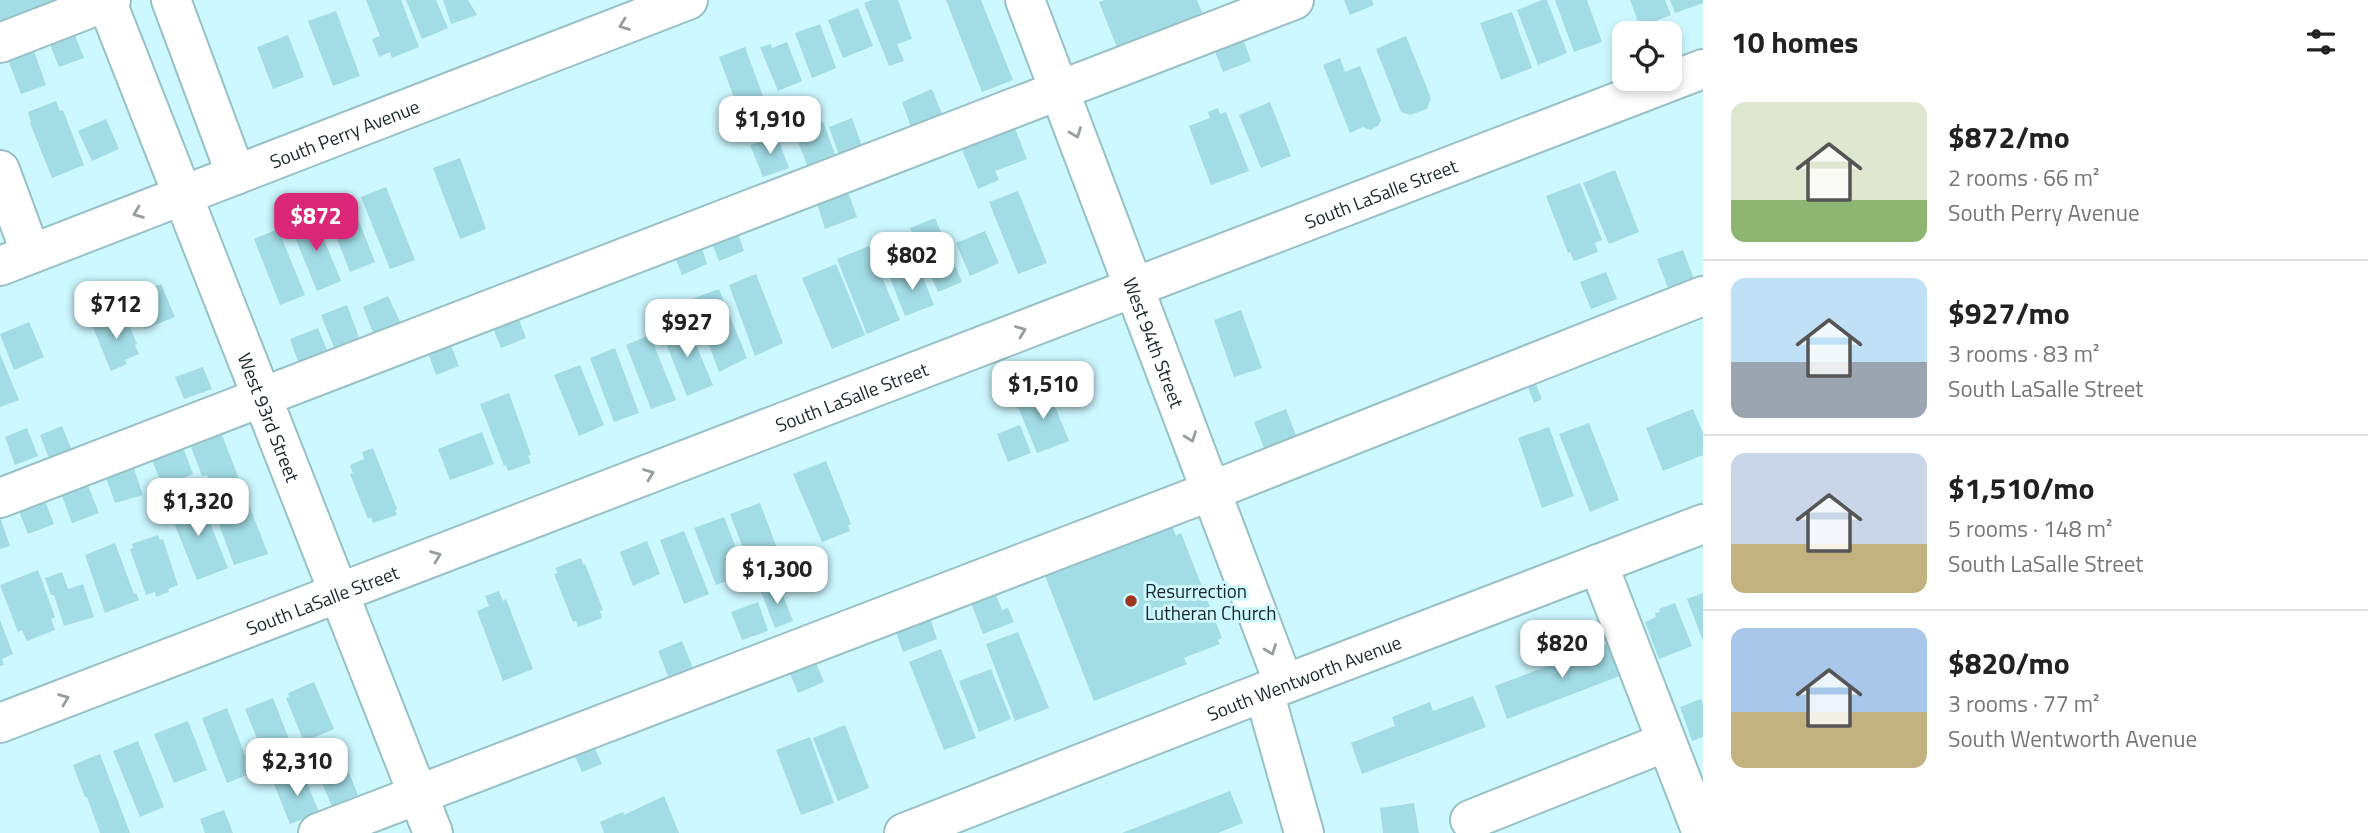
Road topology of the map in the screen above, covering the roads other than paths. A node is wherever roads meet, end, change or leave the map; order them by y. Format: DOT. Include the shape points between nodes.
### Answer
graph roads {
  1 [pos="171,0"];
  2 [pos="688,0"];
  3 [pos="1025,0"];
  4 [pos="1294,0"];
  5 [pos="108,1"];
  6 [pos="0,43"];
  7 [pos="1703,69"];
  8 [pos="1060,92"];
  9 [pos="0,170"];
  10 [pos="236,174"];
  11 [pos="183,196"];
  12 [pos="16,260"];
  13 [pos="1135,288"];
  14 [pos="1703,296"];
  15 [pos="261,396"];
  16 [pos="1211,491"];
  17 [pos="0,498"];
  18 [pos="1703,524"];
  19 [pos="1598,564"];
  20 [pos="339,593"];
  21 [pos="1274,688"];
  22 [pos="0,723"];
  23 [pos="1666,742"];
  24 [pos="417,794"];
  25 [pos="1470,820"];
  26 [pos="318,833"];
  27 [pos="433,833"];
  28 [pos="904,833"];
  29 [pos="1304,833"];
  30 [pos="1702,833"];
  1 -- 10 [label="street"];
  2 -- 10 [label="street, South Perry Avenue, one-way"];
  3 -- 8 [label="street, West 94th Street"];
  4 -- 8 [label="street"];
  5 -- 6 [label="street"];
  5 -- 11 [label="street, West 93rd Street"];
  7 -- 13 [label="street, South LaSalle Street"];
  8 -- 13 [label="street, West 94th Street, one-way"];
  8 -- 15 [label="street"];
  9 -- 12 [label="street"];
  10 -- 11 [label="street, South Perry Avenue"];
  11 -- 12 [label="street, South Perry Avenue, one-way"];
  11 -- 15 [label="street, West 93rd Street"];
  13 -- 16 [label="street, West 94th Street, one-way"];
  20 -- 13 [label="street, South LaSalle Street, one-way"];
  14 -- 16 [label="street"];
  15 -- 17 [label="street"];
  15 -- 20 [label="street, West 93rd Street"];
  16 -- 21 [label="street, West 94th Street, one-way"];
  16 -- 24 [label="street"];
  18 -- 19 [label="street, South Wentworth Avenue"];
  19 -- 21 [label="street, South Wentworth Avenue"];
  19 -- 23 [label="street"];
  22 -- 20 [label="street, South LaSalle Street, one-way"];
  20 -- 24 [label="street, West 93rd Street"];
  21 -- 28 [label="street, South Wentworth Avenue"];
  21 -- 29 [label="street, West 94th Street"];
  23 -- 25 [label="street"];
  23 -- 30 [label="street"];
  24 -- 26 [label="street"];
  24 -- 27 [label="street, West 93rd Street"];
}
